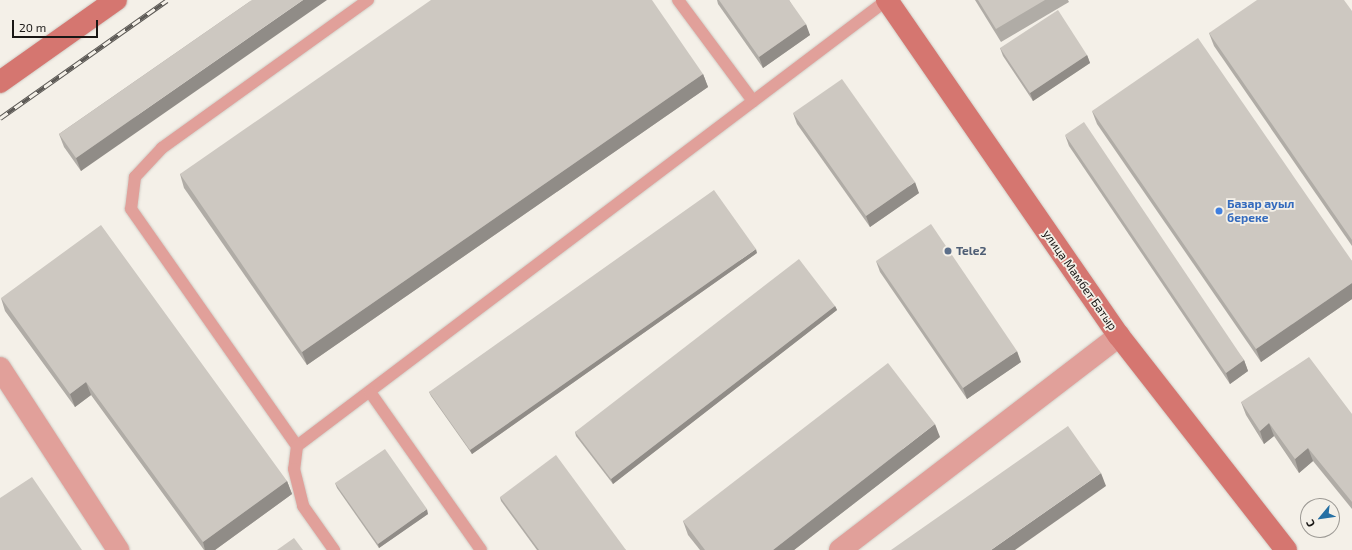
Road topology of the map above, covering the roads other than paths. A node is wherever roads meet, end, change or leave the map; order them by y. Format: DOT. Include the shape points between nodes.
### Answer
graph roads {
  1 [pos="116,0"];
  2 [pos="368,0"];
  3 [pos="678,0"];
  4 [pos="887,0"];
  5 [pos="0,82"];
  6 [pos="753,101"];
  7 [pos="1119,336"];
  8 [pos="0,368"];
  9 [pos="370,392"];
  10 [pos="297,446"];
  11 [pos="118,550"];
  12 [pos="334,550"];
  13 [pos="481,550"];
  14 [pos="840,550"];
  15 [pos="1286,550"];
  1 -- 5 [label="main road"];
  2 -- 10 [label="lane" via="162,148 135,177 131,209"];
  3 -- 6 [label="lane"];
  4 -- 6 [label="lane"];
  4 -- 7 [label="main road, улица Мамбет Батыр"];
  6 -- 9 [label="lane"];
  7 -- 14 [label="street"];
  7 -- 15 [label="main road, улица Мамбет Батыр"];
  8 -- 11 [label="street"];
  9 -- 10 [label="lane"];
  9 -- 13 [label="lane"];
  10 -- 12 [label="lane" via="294,469 304,506"];
}
